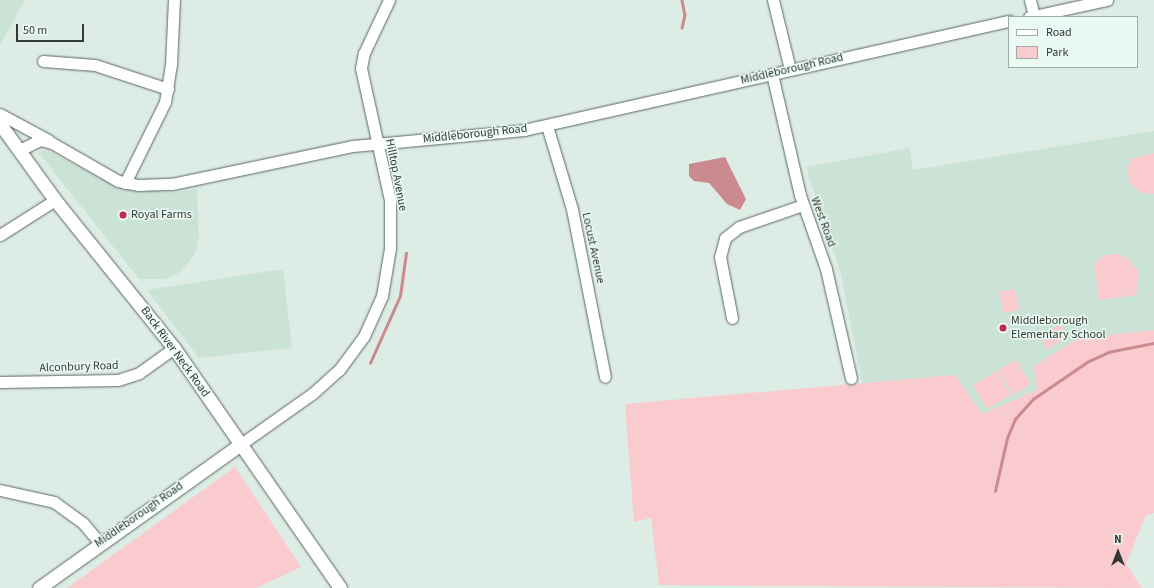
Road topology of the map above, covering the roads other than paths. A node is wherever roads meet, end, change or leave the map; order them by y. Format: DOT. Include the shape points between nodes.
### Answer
graph roads {
  1 [pos="174,0"];
  2 [pos="389,0"];
  3 [pos="773,0"];
  4 [pos="1030,0"];
  5 [pos="1107,0"];
  6 [pos="1032,16"];
  7 [pos="1036,16"];
  8 [pos="1008,22"];
  9 [pos="43,61"];
  10 [pos="790,69"];
  11 [pos="772,74"];
  12 [pos="168,89"];
  13 [pos="0,114"];
  14 [pos="0,124"];
  15 [pos="547,126"];
  16 [pos="376,142"];
  17 [pos="52,143"];
  18 [pos="20,150"];
  19 [pos="125,183"];
  20 [pos="55,200"];
  21 [pos="802,205"];
  22 [pos="0,235"];
  23 [pos="732,318"];
  24 [pos="174,348"];
  25 [pos="605,377"];
  26 [pos="851,378"];
  27 [pos="0,382"];
  28 [pos="241,444"];
  29 [pos="1,493"];
  30 [pos="99,542"];
  31 [pos="39,588"];
  32 [pos="340,588"];
  1 -- 12 [label="street"];
  2 -- 16 [label="street, Hilltop Avenue" via="364,53 361,68"];
  3 -- 10 [label="street"];
  4 -- 6 [label="street"];
  5 -- 7 [label="street"];
  8 -- 10 [label="street, Middleborough Road"];
  9 -- 12 [label="street" via="95,65"];
  10 -- 11 [label="street, Middleborough Road"];
  11 -- 15 [label="street, Middleborough Road"];
  11 -- 21 [label="street, West Road"];
  12 -- 19 [label="street" via="155,127"];
  13 -- 17 [label="street, Middleborough Road"];
  14 -- 18 [label="street, Back River Neck Road"];
  15 -- 16 [label="street, Middleborough Road" via="504,133"];
  15 -- 25 [label="street, Locust Avenue" via="572,210"];
  16 -- 19 [label="street, Middleborough Road" via="172,184"];
  16 -- 28 [label="street, Hilltop Avenue" via="390,200 392,226 388,272 373,319 353,353 326,383"];
  17 -- 18 [label="street" via="40,140"];
  17 -- 19 [label="street, Middleborough Road" via="89,167"];
  18 -- 20 [label="street, Back River Neck Road"];
  20 -- 22 [label="street"];
  20 -- 24 [label="street, Back River Neck Road"];
  21 -- 23 [label="street" via="739,226 725,238 720,257"];
  21 -- 26 [label="street, West Road" via="826,269"];
  24 -- 27 [label="street, Alconbury Road" via="139,373 118,380"];
  24 -- 28 [label="street, Back River Neck Road"];
  28 -- 30 [label="street, Middleborough Road"];
  28 -- 32 [label="street, Back River Neck Road"];
  29 -- 30 [label="street" via="54,502 83,523"];
  30 -- 31 [label="street, Middleborough Road"];
}
